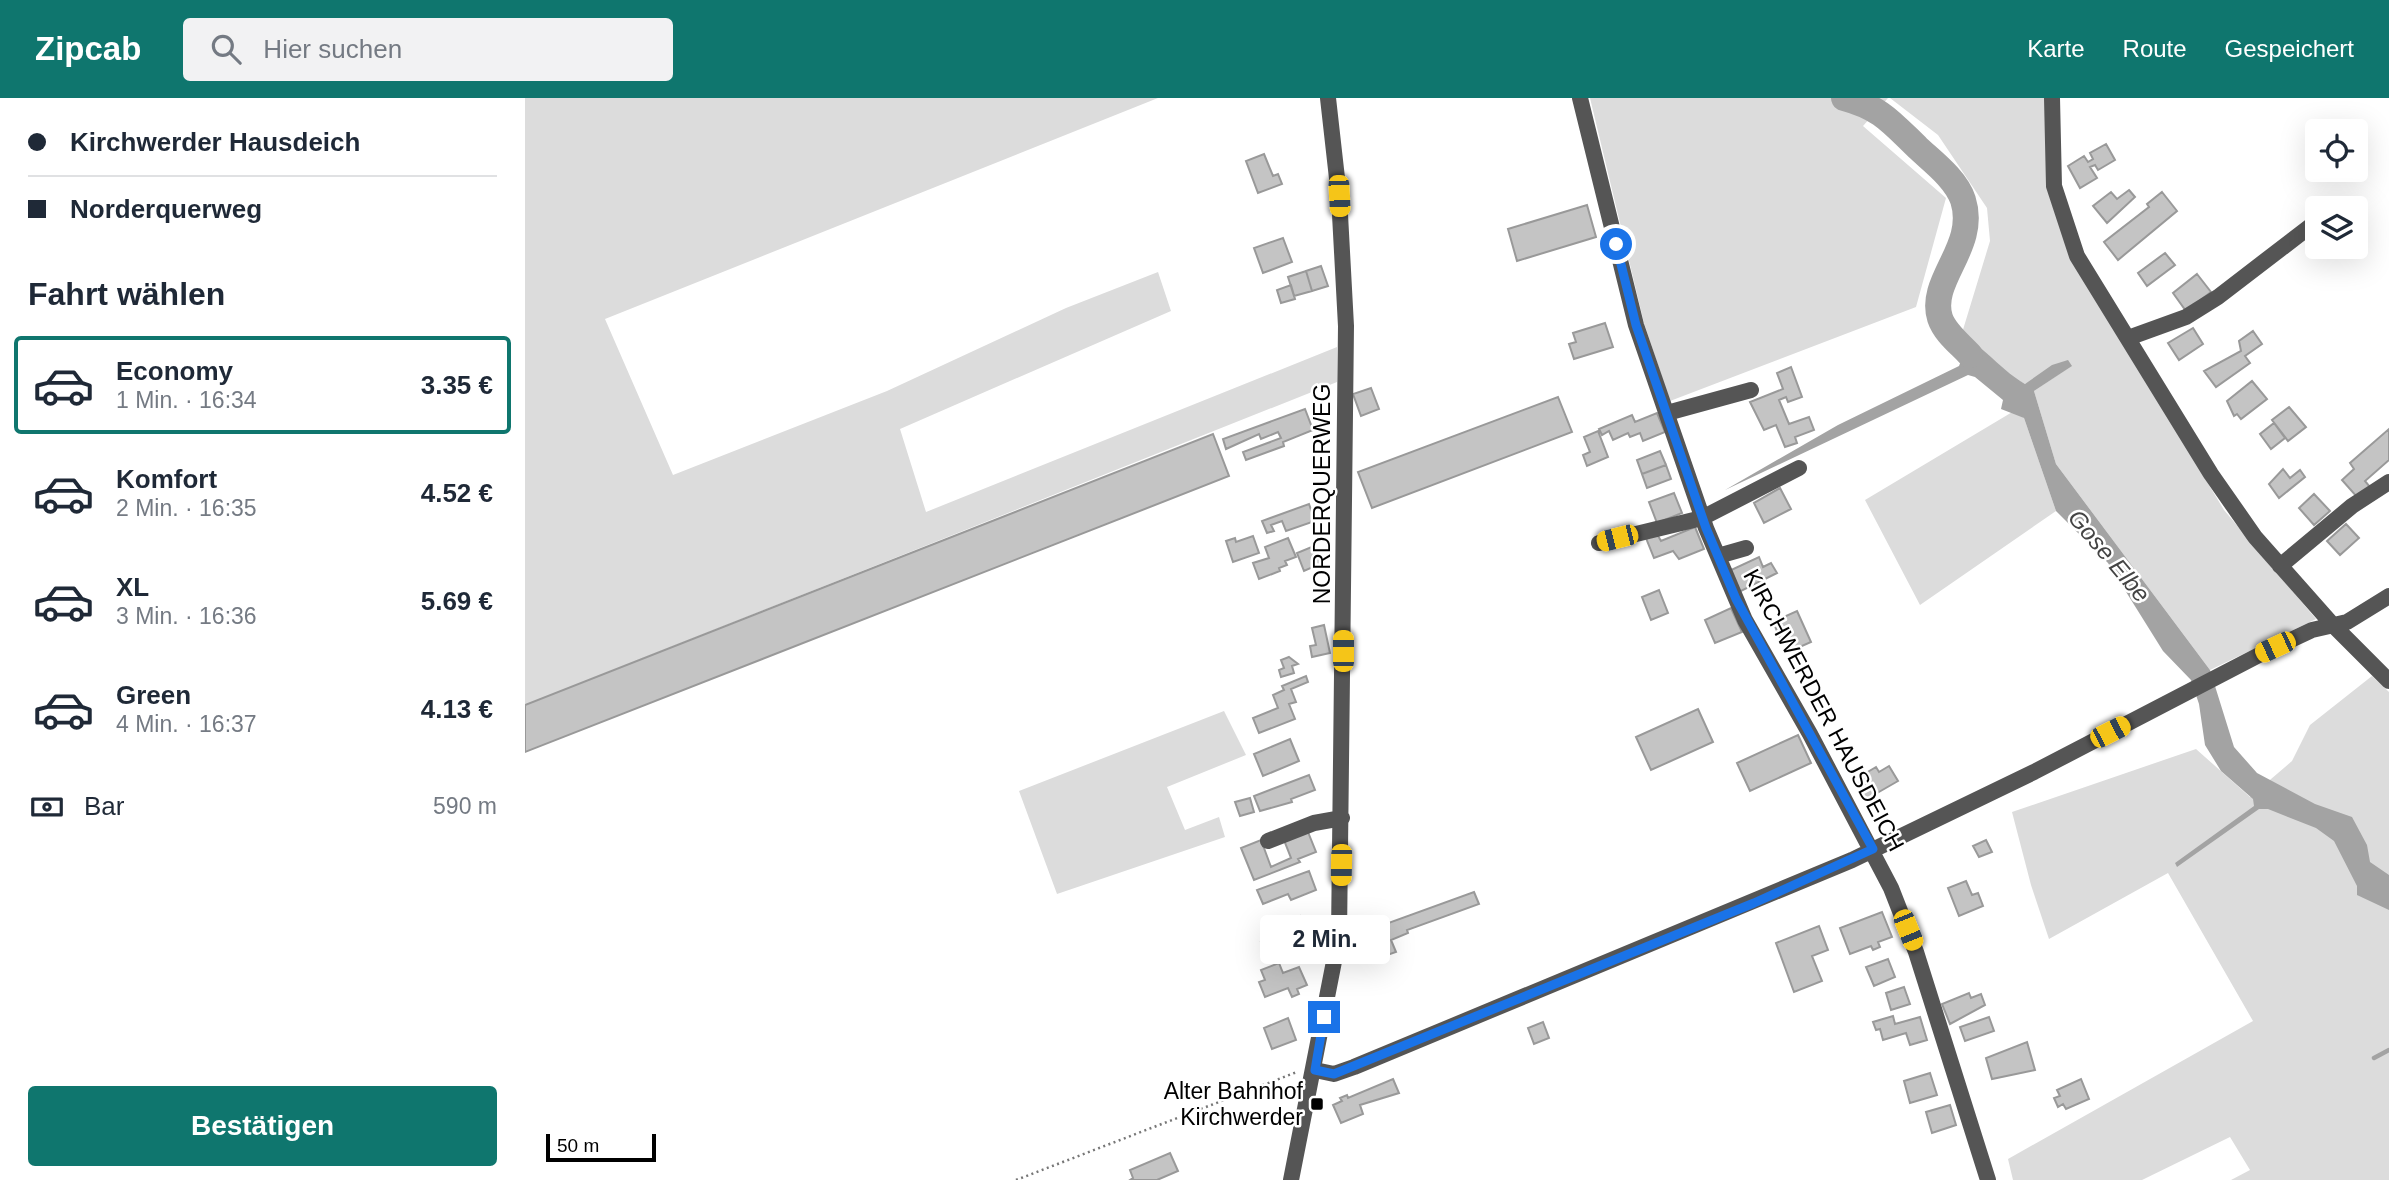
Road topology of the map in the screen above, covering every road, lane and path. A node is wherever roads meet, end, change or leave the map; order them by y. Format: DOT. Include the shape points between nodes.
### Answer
graph roads {
  1 [pos="1328,98"];
  2 [pos="1580,98"];
  3 [pos="2052,98"];
  4 [pos="2305,230"];
  5 [pos="2128,338"];
  6 [pos="1751,390"];
  7 [pos="1667,413"];
  8 [pos="1799,468"];
  9 [pos="2389,482"];
  10 [pos="1702,517"];
  11 [pos="1599,543"];
  12 [pos="1746,548"];
  13 [pos="1718,556"];
  14 [pos="2280,566"];
  15 [pos="2389,596"];
  16 [pos="2332,624"];
  17 [pos="2389,681"];
  18 [pos="1342,818"];
  19 [pos="1268,841"];
  20 [pos="1873,849"];
  21 [pos="1315,1070"];
  22 [pos="1016,1180"];
  23 [pos="1291,1180"];
  24 [pos="1988,1180"];
  1 -- 18 [label="street, NORDERQUERWEG" via="1346,326"];
  2 -- 7 [label="street, KIRCHWERDER HAUSDEICH" via="1636,325"];
  3 -- 5 [label="street" via="2054,186 2077,256"];
  4 -- 5 [label="street" via="2186,317"];
  5 -- 14 [label="street" via="2211,474"];
  6 -- 7 [label="street"];
  7 -- 10 [label="street, KIRCHWERDER HAUSDEICH"];
  8 -- 10 [label="street"];
  9 -- 14 [label="street"];
  10 -- 11 [label="street"];
  10 -- 13 [label="street, KIRCHWERDER HAUSDEICH"];
  12 -- 13 [label="street"];
  13 -- 20 [label="street, KIRCHWERDER HAUSDEICH" via="1745,620"];
  14 -- 16 [label="street"];
  15 -- 16 [label="street" via="2347,622"];
  16 -- 17 [label="street"];
  16 -- 20 [label="street" via="2221,674 2034,772"];
  18 -- 19 [label="street" via="1314,823"];
  18 -- 21 [label="street, NORDERQUERWEG" via="1339,936"];
  20 -- 21 [label="street" via="1754,903 1354,1067 1334,1074"];
  20 -- 24 [label="street, KIRCHWERDER HAUSDEICH" via="1916,951"];
  21 -- 22 [label="path" via="1288,1073"];
  21 -- 23 [label="street, NORDERQUERWEG"];
}
